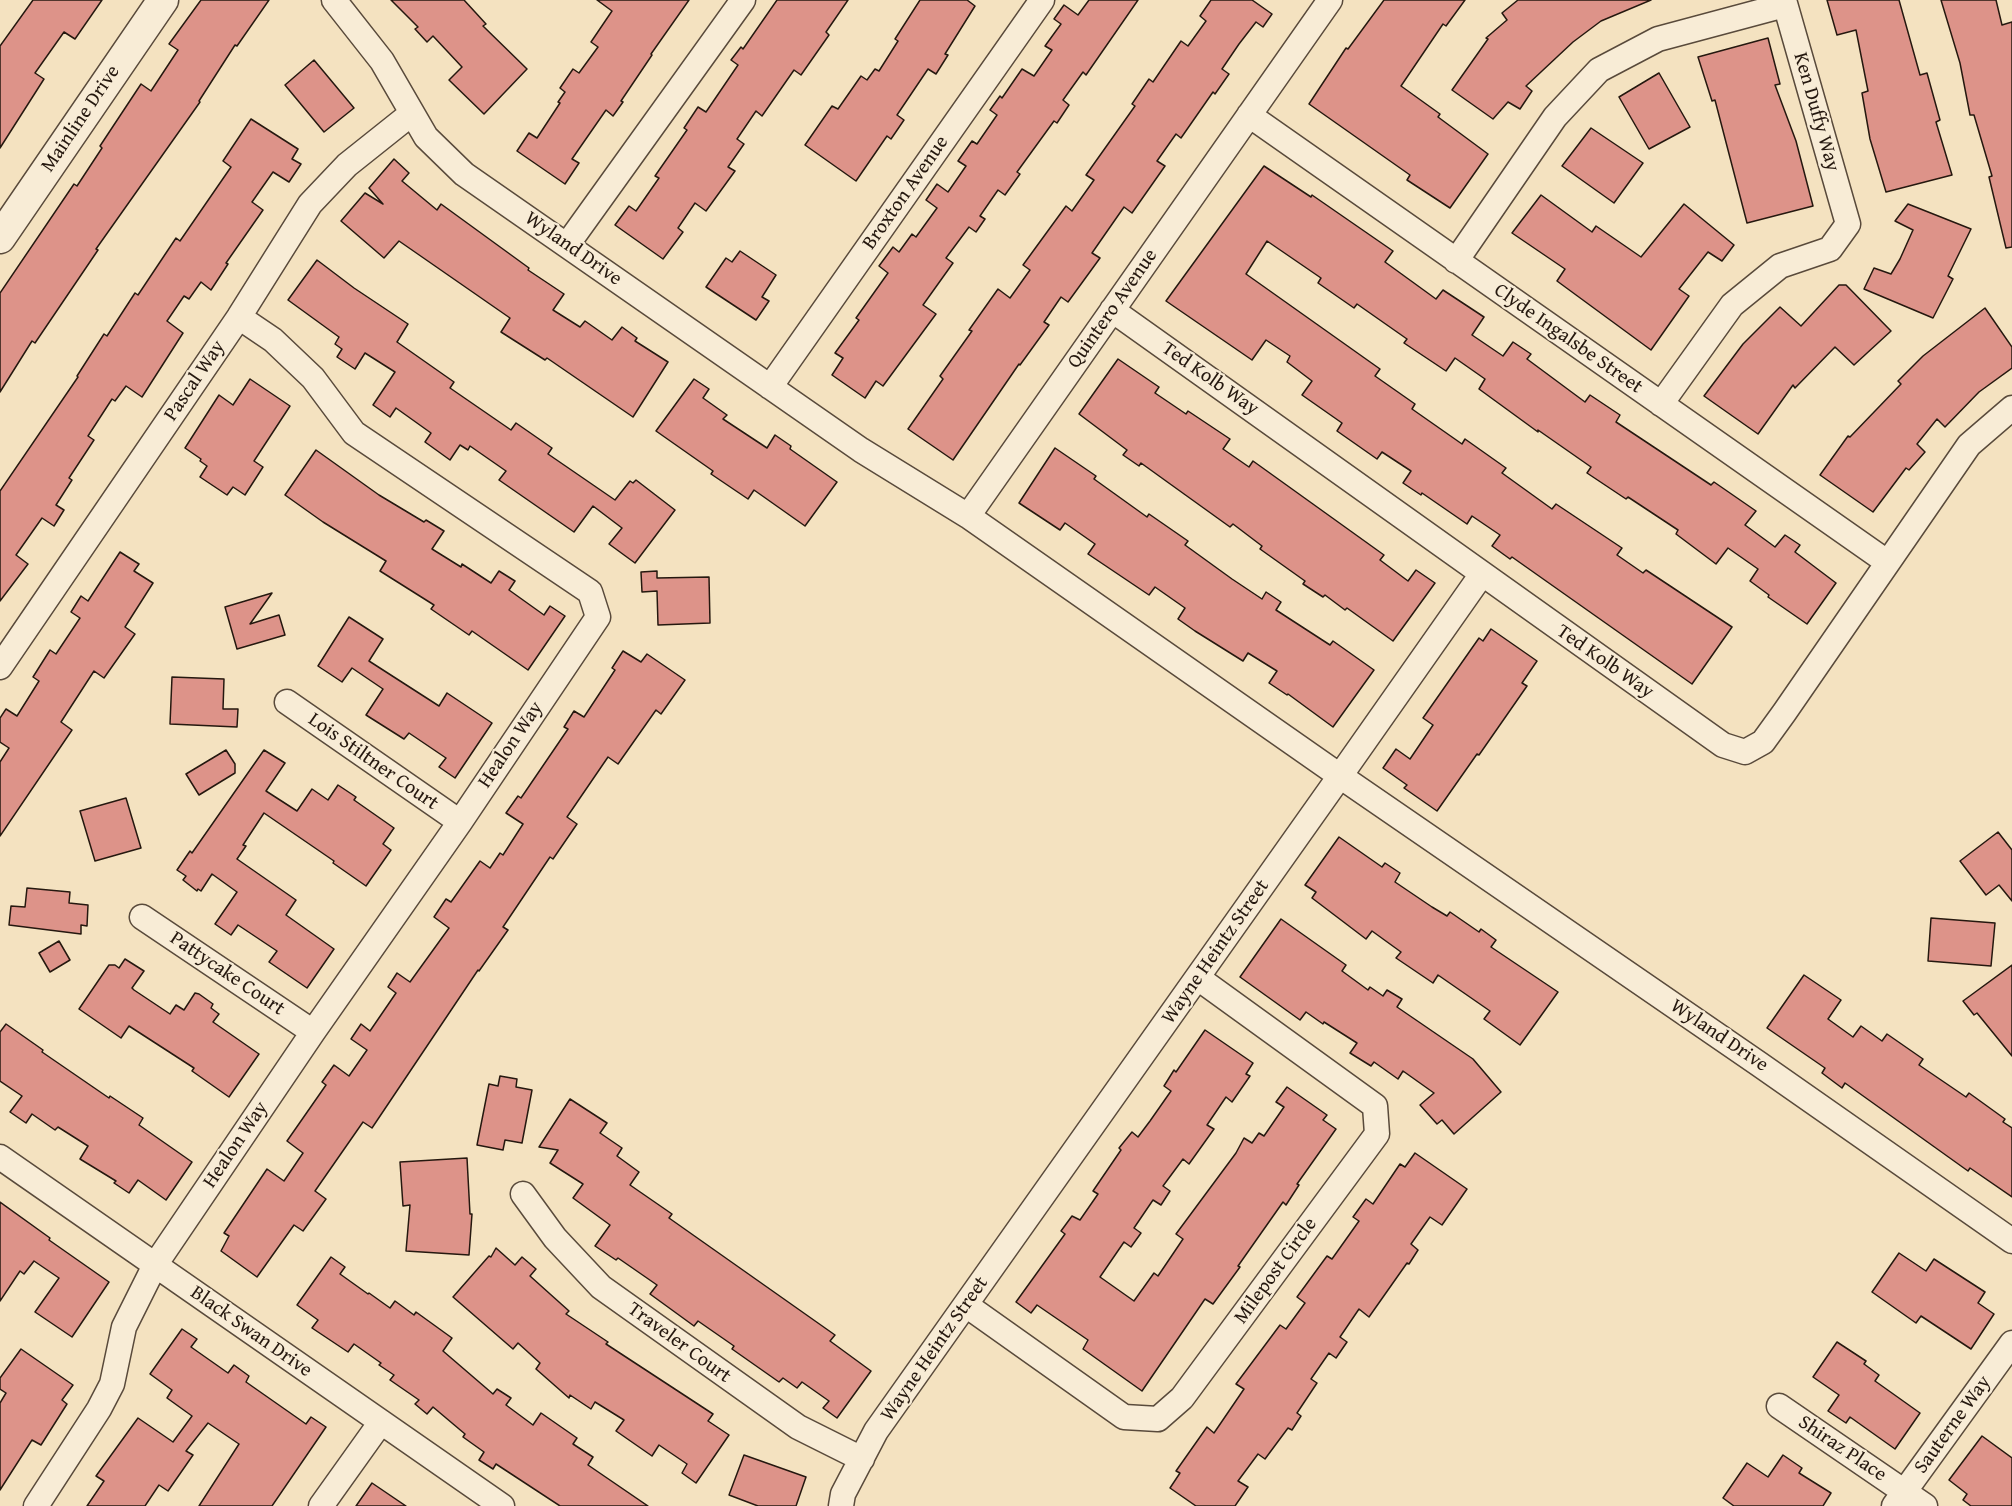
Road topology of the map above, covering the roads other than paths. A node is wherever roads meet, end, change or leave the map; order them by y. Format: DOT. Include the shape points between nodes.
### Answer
graph roads {
  1 [pos="163,0"];
  2 [pos="334,0"];
  3 [pos="742,0"];
  4 [pos="1042,0"];
  5 [pos="1330,0"];
  6 [pos="1784,2"];
  7 [pos="411,114"];
  8 [pos="1249,116"];
  9 [pos="0,238"];
  10 [pos="567,245"];
  11 [pos="1456,261"];
  12 [pos="1112,310"];
  13 [pos="239,317"];
  14 [pos="770,387"];
  15 [pos="1661,404"];
  16 [pos="2012,408"];
  17 [pos="968,516"];
  18 [pos="1887,562"];
  19 [pos="1482,574"];
  20 [pos="0,668"];
  21 [pos="287,702"];
  22 [pos="1340,776"];
  23 [pos="460,822"];
  24 [pos="142,917"];
  25 [pos="1198,978"];
  26 [pos="313,1032"];
  27 [pos="0,1157"];
  28 [pos="523,1194"];
  29 [pos="2012,1241"];
  30 [pos="155,1265"];
  31 [pos="966,1305"];
  32 [pos="2012,1343"];
  33 [pos="1779,1406"];
  34 [pos="381,1422"];
  35 [pos="862,1459"];
  36 [pos="1900,1499"];
  37 [pos="36,1506"];
  38 [pos="321,1506"];
  39 [pos="502,1506"];
  40 [pos="841,1506"];
  41 [pos="1925,1506"];
  1 -- 9 [label="street, Mainline Drive"];
  2 -- 7 [label="street, Wyland Drive" via="382,61"];
  3 -- 10 [label="street"];
  4 -- 14 [label="street, Broxton Avenue"];
  5 -- 8 [label="street, Quintero Avenue"];
  6 -- 11 [label="street" via="1658,39 1599,70 1555,117"];
  6 -- 15 [label="street, Ken Duffy Way" via="1848,224 1830,249 1780,266 1732,305"];
  7 -- 10 [label="street, Wyland Drive" via="426,137 464,174"];
  7 -- 13 [label="street, Pascal Way" via="346,165 310,204"];
  8 -- 11 [label="street, Clyde Ingalsbe Street"];
  8 -- 12 [label="street, Quintero Avenue"];
  10 -- 14 [label="street, Wyland Drive"];
  11 -- 15 [label="street, Clyde Ingalsbe Street"];
  12 -- 17 [label="street, Quintero Avenue"];
  12 -- 19 [label="street, Ted Kolb Way"];
  13 -- 20 [label="street, Pascal Way"];
  13 -- 23 [label="street, Healon Way" via="273,340 313,378 354,433 590,592 598,617"];
  14 -- 17 [label="street, Wyland Drive" via="861,450"];
  15 -- 18 [label="street, Clyde Ingalsbe Street"];
  16 -- 18 [label="street, Ted Kolb Way" via="1969,445"];
  17 -- 22 [label="street"];
  18 -- 19 [label="street, Ted Kolb Way" via="1763,742 1745,752 1723,745"];
  19 -- 22 [label="street, Wayne Heintz Street"];
  21 -- 23 [label="street, Lois Stiltner Court"];
  22 -- 25 [label="street, Wayne Heintz Street"];
  22 -- 29 [label="street, Wyland Drive"];
  23 -- 26 [label="street, Healon Way"];
  24 -- 26 [label="street, Pattycake Court"];
  25 -- 31 [label="street, Wayne Heintz Street"];
  25 -- 31 [label="street, Milepost Circle" via="1375,1106 1377,1134 1182,1398 1158,1419 1124,1417"];
  26 -- 30 [label="street, Healon Way"];
  27 -- 30 [label="street, Black Swan Drive"];
  28 -- 35 [label="street, Traveler Court" via="555,1238 601,1287 798,1427"];
  30 -- 34 [label="street, Black Swan Drive"];
  30 -- 37 [label="street, Healon Way" via="124,1327 112,1384"];
  31 -- 35 [label="street, Wayne Heintz Street" via="876,1431"];
  32 -- 36 [label="street, Sauterne Way"];
  33 -- 36 [label="street, Shiraz Place"];
  34 -- 38 [label="street"];
  34 -- 39 [label="street, Black Swan Drive"];
  35 -- 40 [label="street, Wayne Heintz Street" via="843,1494"];
  36 -- 41 [label="street, Shiraz Place"];
}
